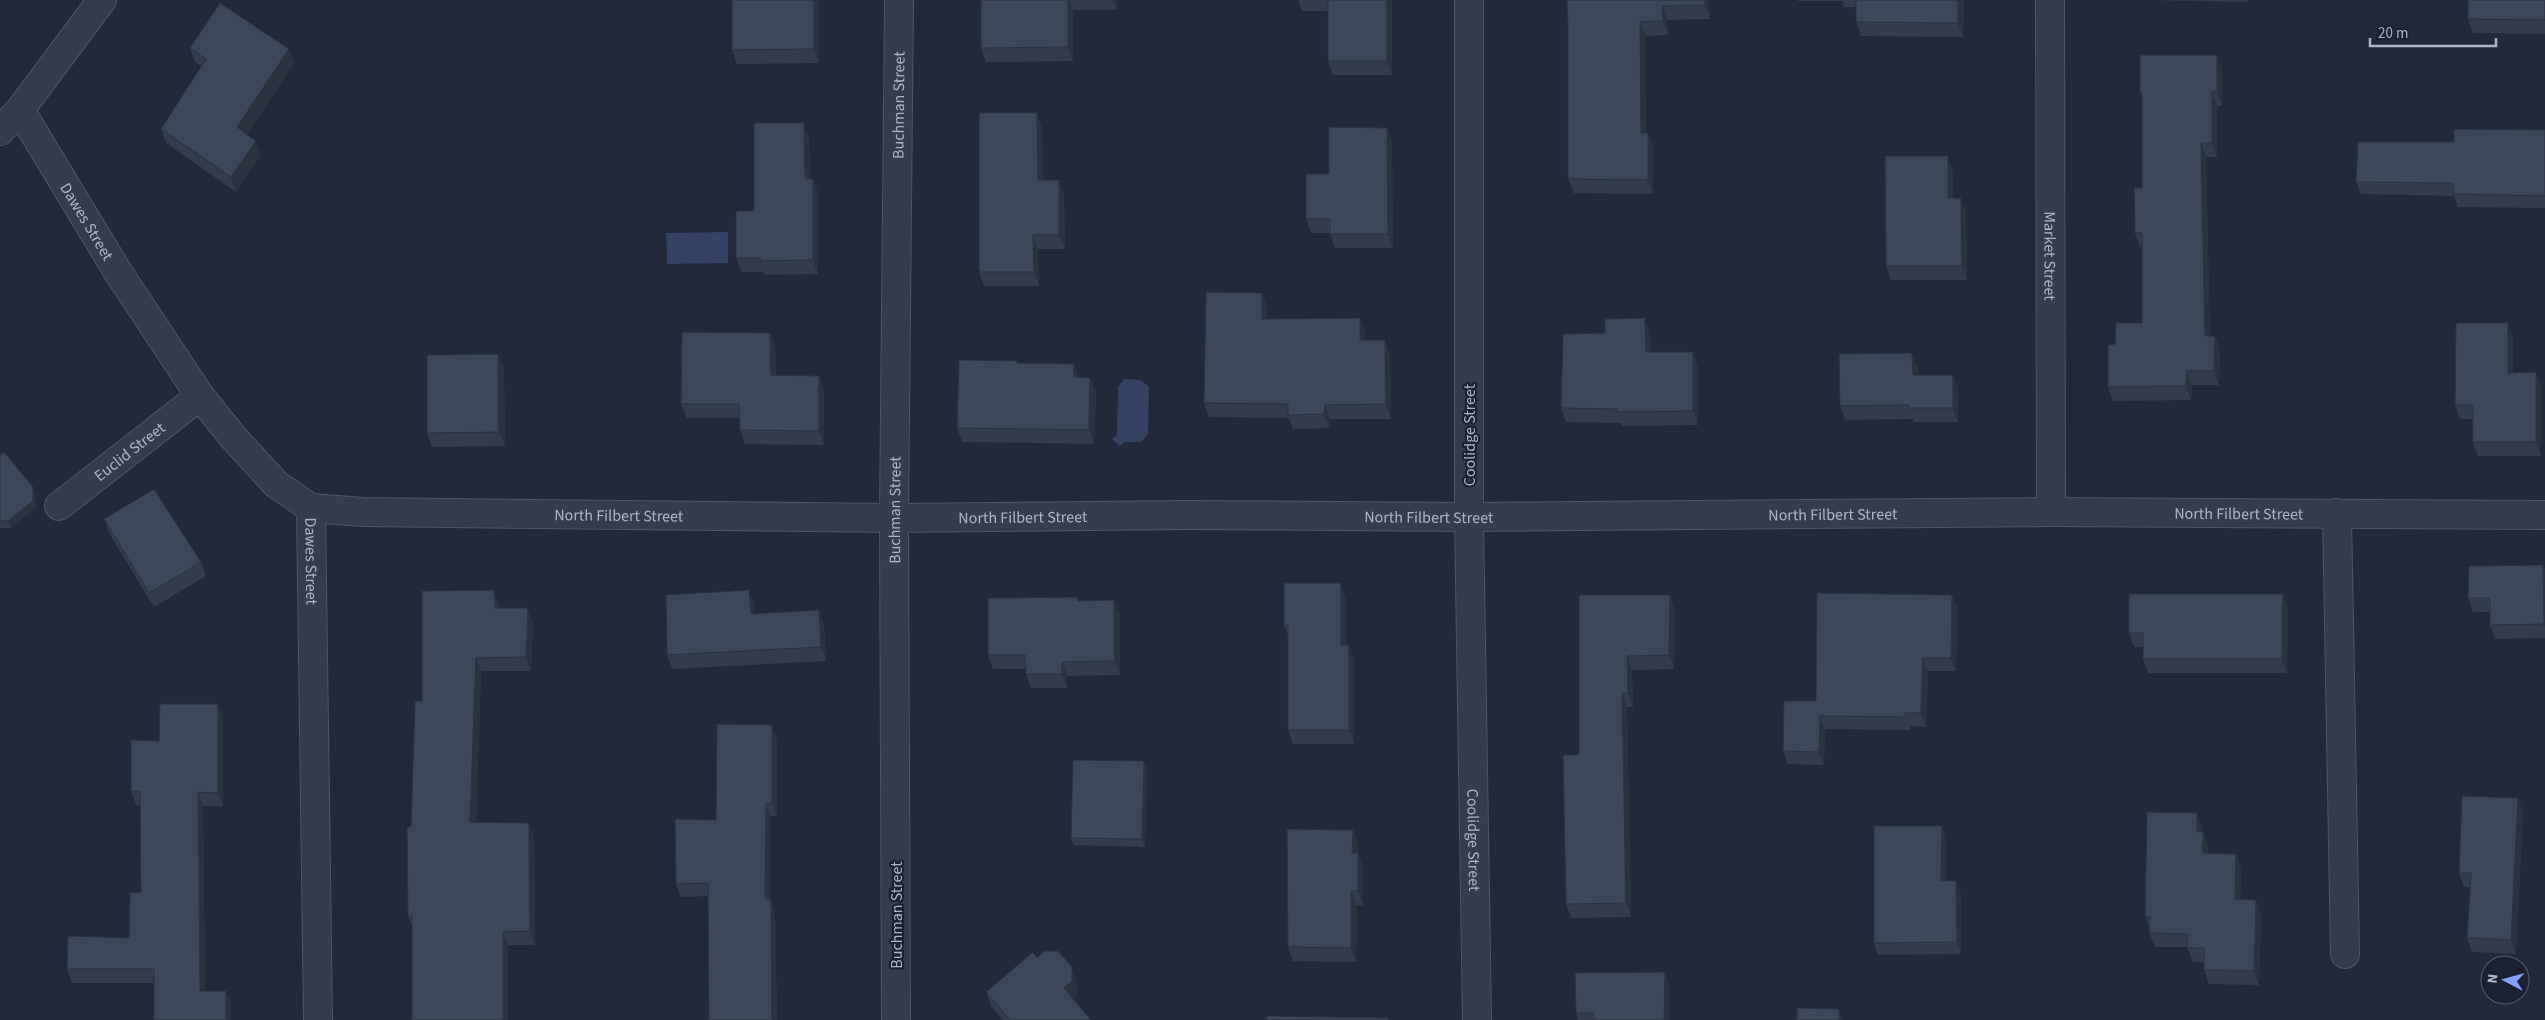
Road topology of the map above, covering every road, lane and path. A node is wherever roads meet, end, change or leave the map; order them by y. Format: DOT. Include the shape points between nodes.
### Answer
graph roads {
  1 [pos="102,0"];
  2 [pos="899,0"];
  3 [pos="1470,0"];
  4 [pos="2050,0"];
  5 [pos="20,110"];
  6 [pos="0,131"];
  7 [pos="200,396"];
  8 [pos="59,506"];
  9 [pos="311,508"];
  10 [pos="2051,512"];
  11 [pos="2337,513"];
  12 [pos="2545,515"];
  13 [pos="1469,517"];
  14 [pos="894,518"];
  15 [pos="2345,954"];
  16 [pos="318,1020"];
  17 [pos="896,1020"];
  18 [pos="1477,1020"];
  1 -- 5 [label="street"];
  2 -- 14 [label="street, Buchman Street"];
  3 -- 13 [label="street, Coolidge Street"];
  4 -- 10 [label="street, Market Street"];
  5 -- 6 [label="street"];
  5 -- 7 [label="street, Dawes Street" via="118,272"];
  7 -- 8 [label="street, Euclid Street"];
  7 -- 9 [label="street, Dawes Street" via="276,484"];
  9 -- 14 [label="street, North Filbert Street" via="363,512"];
  9 -- 16 [label="street, Dawes Street"];
  10 -- 11 [label="street, North Filbert Street"];
  10 -- 13 [label="street, North Filbert Street"];
  11 -- 12 [label="street, North Filbert Street"];
  11 -- 15 [label="street"];
  13 -- 14 [label="street, North Filbert Street"];
  13 -- 18 [label="street, Coolidge Street"];
  14 -- 17 [label="street, Buchman Street"];
}
